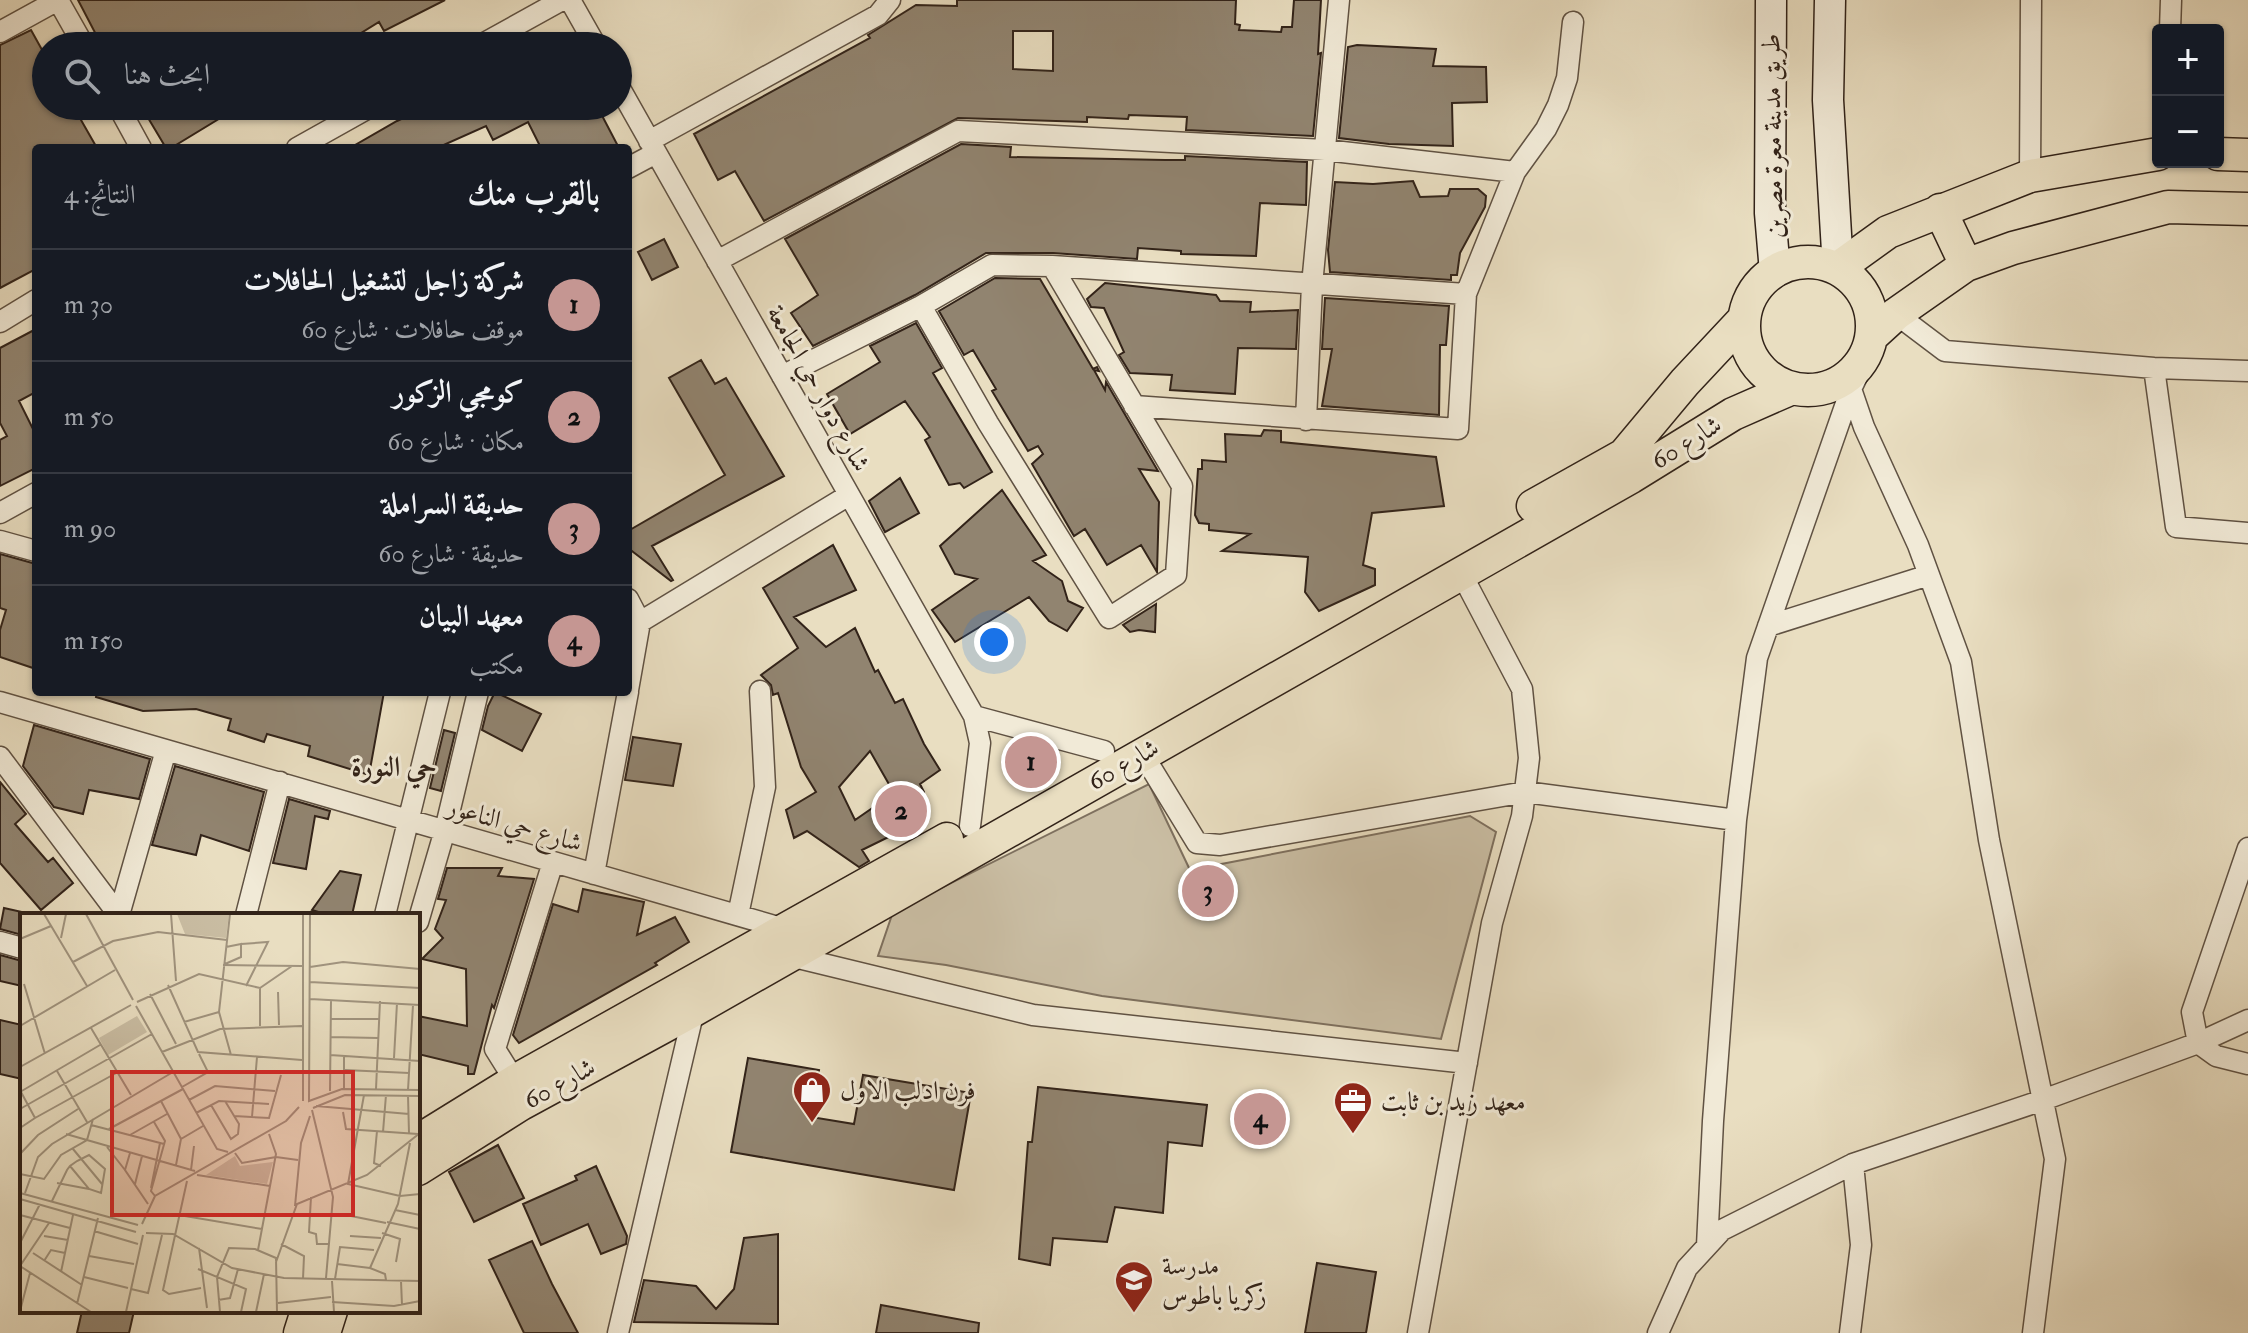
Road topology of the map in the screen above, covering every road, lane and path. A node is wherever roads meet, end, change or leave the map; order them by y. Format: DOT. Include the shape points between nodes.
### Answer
graph roads {
  1 [pos="58,0"];
  2 [pos="562,0"];
  3 [pos="570,0"];
  4 [pos="890,0"];
  5 [pos="1339,0"];
  6 [pos="1771,0"];
  7 [pos="1830,0"];
  8 [pos="2031,0"];
  9 [pos="2171,0"];
  10 [pos="1573,22"];
  11 [pos="2170,24"];
  12 [pos="0,32"];
  13 [pos="76,32"];
  14 [pos="504,32"];
  15 [pos="588,32"];
  16 [pos="632,110"];
  17 [pos="126,120"];
  18 [pos="347,120"];
  19 [pos="139,144"];
  20 [pos="304,144"];
  21 [pos="653,147"];
  22 [pos="1325,150"];
  23 [pos="2224,154"];
  24 [pos="2152,155"];
  25 [pos="2248,155"];
  26 [pos="632,165"];
  27 [pos="1515,172"];
  28 [pos="2030,176"];
  29 [pos="2248,209"];
  30 [pos="1940,210"];
  31 [pos="717,261"];
  32 [pos="1966,265"];
  33 [pos="1052,266"];
  34 [pos="1838,268"];
  35 [pos="1775,272"];
  36 [pos="1312,285"];
  37 [pos="1466,294"];
  38 [pos="32,302"];
  39 [pos="921,306"];
  40 [pos="1744,319"];
  41 [pos="0,322"];
  42 [pos="1879,335"];
  43 [pos="2154,368"];
  44 [pos="2248,371"];
  45 [pos="782,376"];
  46 [pos="1790,389"];
  47 [pos="1851,389"];
  48 [pos="1134,406"];
  49 [pos="1306,420"];
  50 [pos="32,495"];
  51 [pos="849,495"];
  52 [pos="0,513"];
  53 [pos="2248,533"];
  54 [pos="0,541"];
  55 [pos="32,550"];
  56 [pos="1461,573"];
  57 [pos="1929,575"];
  58 [pos="632,607"];
  59 [pos="640,622"];
  60 [pos="1768,626"];
  61 [pos="632,668"];
  62 [pos="760,691"];
  63 [pos="439,696"];
  64 [pos="477,696"];
  65 [pos="627,696"];
  66 [pos="0,702"];
  67 [pos="974,716"];
  68 [pos="166,750"];
  69 [pos="1104,751"];
  70 [pos="1142,753"];
  71 [pos="0,757"];
  72 [pos="280,782"];
  73 [pos="1525,792"];
  74 [pos="409,820"];
  75 [pos="1736,820"];
  76 [pos="970,826"];
  77 [pos="445,830"];
  78 [pos="2248,848"];
  79 [pos="553,862"];
  80 [pos="594,874"];
  81 [pos="118,913"];
  82 [pos="119,913"];
  83 [pos="247,913"];
  84 [pos="386,913"];
  85 [pos="420,915"];
  86 [pos="738,915"];
  87 [pos="0,942"];
  88 [pos="786,942"];
  89 [pos="20,947"];
  90 [pos="694,1010"];
  91 [pos="2248,1020"];
  92 [pos="2198,1043"];
  93 [pos="1467,1063"];
  94 [pos="2248,1064"];
  95 [pos="515,1081"];
  96 [pos="2043,1100"];
  97 [pos="420,1140"];
  98 [pos="1853,1164"];
  99 [pos="420,1168"];
  100 [pos="1707,1246"];
  101 [pos="306,1313"];
  102 [pos="330,1313"];
  103 [pos="300,1333"];
  104 [pos="324,1333"];
  105 [pos="619,1333"];
  106 [pos="1418,1333"];
  107 [pos="1658,1333"];
  108 [pos="1850,1333"];
  109 [pos="2033,1333"];
  1 -- 12 [label="street"];
  1 -- 13 [label="street"];
  2 -- 14 [label="street"];
  3 -- 15 [label="street"];
  4 -- 21 [label="street" via="878,15"];
  5 -- 22 [label="street"];
  6 -- 35 [label="main road, طريق مدينة معرة مصرين" via="1770,213"];
  7 -- 34 [label="main road" via="1828,100"];
  8 -- 28 [label="street"];
  9 -- 11 [label="street"];
  10 -- 27 [label="street" via="1558,105"];
  16 -- 21 [label="street, شارع دوار حي الجامعة"];
  17 -- 19 [label="street"];
  18 -- 20 [label="street"];
  21 -- 26 [label="street"];
  21 -- 31 [label="street, شارع دوار حي الجامعة"];
  22 -- 27 [label="street"];
  22 -- 31 [label="street" via="958,131"];
  22 -- 36 [label="street"];
  23 -- 25 [label="main road"];
  24 -- 28 [label="main road"];
  27 -- 37 [label="street"];
  28 -- 30 [label="main road"];
  29 -- 32 [label="main road" via="2168,207"];
  30 -- 32 [label="main road"];
  30 -- 34 [label="main road" via="1888,232"];
  31 -- 45 [label="street, شارع دوار حي الجامعة"];
  32 -- 42 [label="main road"];
  33 -- 36 [label="street"];
  33 -- 39 [label="street" via="992,265"];
  33 -- 48 [label="street"];
  34 -- 35 [label="main road" via="1807,261"];
  34 -- 42 [label="main road" via="1864,293"];
  35 -- 40 [label="main road" via="1750,297"];
  36 -- 37 [label="street"];
  36 -- 49 [label="street"];
  37 -- 49 [label="street" via="1458,429"];
  38 -- 41 [label="street"];
  39 -- 45 [label="street"];
  39 -- 48 [label="street" via="1109,618 1176,575 1182,486"];
  40 -- 46 [label="main road" via="1745,341 1754,362"];
  40 -- 69 [label="main road, شارع 60" via="1624,455"];
  42 -- 43 [label="street" via="1945,351"];
  42 -- 46 [label="main road" via="1853,374 1835,386"];
  42 -- 47 [label="street"];
  43 -- 44 [label="street"];
  43 -- 53 [label="street" via="2176,527"];
  45 -- 51 [label="street, شارع دوار حي الجامعة"];
  46 -- 56 [label="main road, شارع 60" via="1733,414"];
  47 -- 57 [label="street"];
  47 -- 60 [label="street"];
  48 -- 49 [label="street"];
  50 -- 52 [label="street"];
  51 -- 59 [label="street"];
  51 -- 67 [label="street, شارع دوار حي الجامعة"];
  54 -- 55 [label="street"];
  56 -- 70 [label="main road, شارع 60"];
  56 -- 73 [label="street" via="1522,689 1529,758"];
  57 -- 60 [label="street"];
  57 -- 96 [label="street" via="1961,662 1989,840"];
  58 -- 59 [label="street"];
  59 -- 61 [label="street"];
  60 -- 75 [label="street" via="1757,658"];
  62 -- 86 [label="street" via="765,787"];
  63 -- 74 [label="street"];
  64 -- 77 [label="street"];
  65 -- 80 [label="street"];
  66 -- 68 [label="street, شارع حي الناعور"];
  67 -- 69 [label="street"];
  67 -- 76 [label="street, شارع دوار حي الجامعة" via="980,743"];
  68 -- 72 [label="street, شارع حي الناعور"];
  68 -- 82 [label="street"];
  69 -- 76 [label="main road, شارع 60"];
  70 -- 73 [label="street" via="1197,843 1206,845"];
  70 -- 88 [label="main road, شارع 60"];
  71 -- 81 [label="street"];
  72 -- 74 [label="street, شارع حي الناعور"];
  72 -- 83 [label="street"];
  73 -- 75 [label="street"];
  73 -- 93 [label="street" via="1492,923"];
  74 -- 77 [label="street, شارع حي الناعور"];
  74 -- 84 [label="street"];
  75 -- 100 [label="street"];
  76 -- 88 [label="main road, شارع 60"];
  77 -- 79 [label="street, شارع حي الناعور"];
  77 -- 85 [label="street"];
  78 -- 92 [label="street" via="2192,1012"];
  79 -- 80 [label="street, شارع حي الناعور"];
  79 -- 95 [label="street" via="495,1049"];
  80 -- 86 [label="street, شارع حي الناعور"];
  86 -- 88 [label="street, شارع حي الناعور"];
  87 -- 89 [label="street"];
  88 -- 90 [label="main road, شارع 60"];
  88 -- 93 [label="street, شارع حي الناعور" via="1033,1015"];
  88 -- 95 [label="main road, شارع 60"];
  90 -- 99 [label="main road, شارع 60" via="521,1104"];
  90 -- 105 [label="street"];
  91 -- 92 [label="street"];
  92 -- 94 [label="street" via="2216,1056"];
  92 -- 96 [label="street"];
  93 -- 106 [label="street"];
  95 -- 97 [label="main road, شارع 60"];
  96 -- 98 [label="street"];
  96 -- 109 [label="street" via="2055,1159"];
  98 -- 100 [label="street" via="1722,1230"];
  98 -- 108 [label="street" via="1861,1245"];
  100 -- 107 [label="street" via="1687,1268"];
  101 -- 103 [label="main road"];
  102 -- 104 [label="main road"];
}
